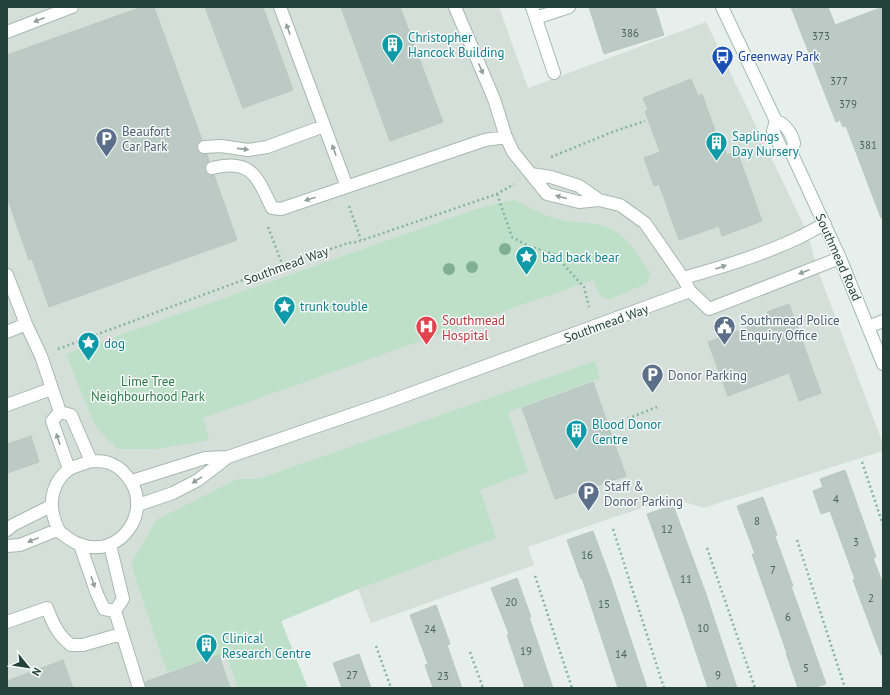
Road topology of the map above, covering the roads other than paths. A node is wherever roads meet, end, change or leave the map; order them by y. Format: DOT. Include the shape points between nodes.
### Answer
graph roads {
  1 [pos="72,7"];
  2 [pos="280,7"];
  3 [pos="455,7"];
  4 [pos="569,7"];
  5 [pos="722,7"];
  6 [pos="534,13"];
  7 [pos="7,32"];
  8 [pos="554,73"];
  9 [pos="324,126"];
  10 [pos="506,137"];
  11 [pos="204,147"];
  12 [pos="212,168"];
  13 [pos="531,174"];
  14 [pos="345,188"];
  15 [pos="599,200"];
  16 [pos="825,224"];
  17 [pos="840,258"];
  18 [pos="7,275"];
  19 [pos="683,278"];
  20 [pos="690,291"];
  21 [pos="883,321"];
  22 [pos="26,324"];
  23 [pos="868,327"];
  24 [pos="7,332"];
  25 [pos="883,364"];
  26 [pos="51,389"];
  27 [pos="7,404"];
  28 [pos="60,412"];
  29 [pos="228,457"];
  30 [pos="91,461"];
  31 [pos="69,469"];
  32 [pos="132,481"];
  33 [pos="138,505"];
  34 [pos="51,506"];
  35 [pos="7,530"];
  36 [pos="57,530"];
  37 [pos="80,545"];
  38 [pos="110,545"];
  39 [pos="7,546"];
  40 [pos="115,612"];
  41 [pos="7,622"];
  42 [pos="121,634"];
  43 [pos="139,688"];
  1 -- 7 [label="main road, one-way"];
  9 -- 2 [label="main road, one-way"];
  3 -- 10 [label="main road, one-way" via="494,99"];
  4 -- 6 [label="main road"];
  5 -- 16 [label="main road, Southmead Road" via="776,121 773,131 782,150 791,152"];
  6 -- 8 [label="main road"];
  11 -- 9 [label="main road, one-way" via="221,146 248,150 267,147"];
  14 -- 9 [label="main road, one-way"];
  10 -- 13 [label="main road" via="513,152"];
  10 -- 14 [label="main road" via="485,140"];
  14 -- 12 [label="main road, one-way" via="281,209 272,208 259,180 248,169 236,166"];
  13 -- 15 [label="main road" via="551,177 578,186"];
  15 -- 13 [label="main road, one-way" via="579,202 547,194"];
  15 -- 19 [label="main road" via="620,205 646,223"];
  16 -- 17 [label="main road, Southmead Road"];
  19 -- 16 [label="main road, one-way" via="754,255"];
  17 -- 20 [label="main road, one-way" via="709,309"];
  17 -- 23 [label="main road, Southmead Road"];
  18 -- 22 [label="main road"];
  19 -- 20 [label="main road"];
  20 -- 29 [label="main road, Southmead Way" via="385,403"];
  21 -- 23 [label="main road"];
  22 -- 24 [label="main road"];
  22 -- 26 [label="main road" via="41,356"];
  23 -- 25 [label="main road, Southmead Road"];
  26 -- 27 [label="main road"];
  26 -- 28 [label="main road"];
  28 -- 30 [label="main road" via="71,415"];
  31 -- 28 [label="main road, one-way" via="52,421"];
  29 -- 32 [label="main road, Southmead Way" via="205,458"];
  29 -- 33 [label="main road, Southmead Way, one-way" via="198,480 173,493"];
  30 -- 31 [label="main road"];
  30 -- 32 [label="main road" via="107,462 121,469"];
  31 -- 34 [label="main road" via="59,479 53,492"];
  32 -- 33 [label="main road"];
  33 -- 38 [label="main road" via="134,522 125,536"];
  34 -- 35 [label="main road"];
  34 -- 36 [label="main road"];
  36 -- 37 [label="main road"];
  36 -- 39 [label="main road, one-way" via="20,545"];
  37 -- 38 [label="main road" via="95,548"];
  37 -- 40 [label="main road, one-way" via="104,609"];
  38 -- 40 [label="main road" via="123,599"];
  40 -- 42 [label="main road"];
  41 -- 42 [label="main road" via="48,608 62,638 71,645 83,645"];
  42 -- 43 [label="main road"];
}
